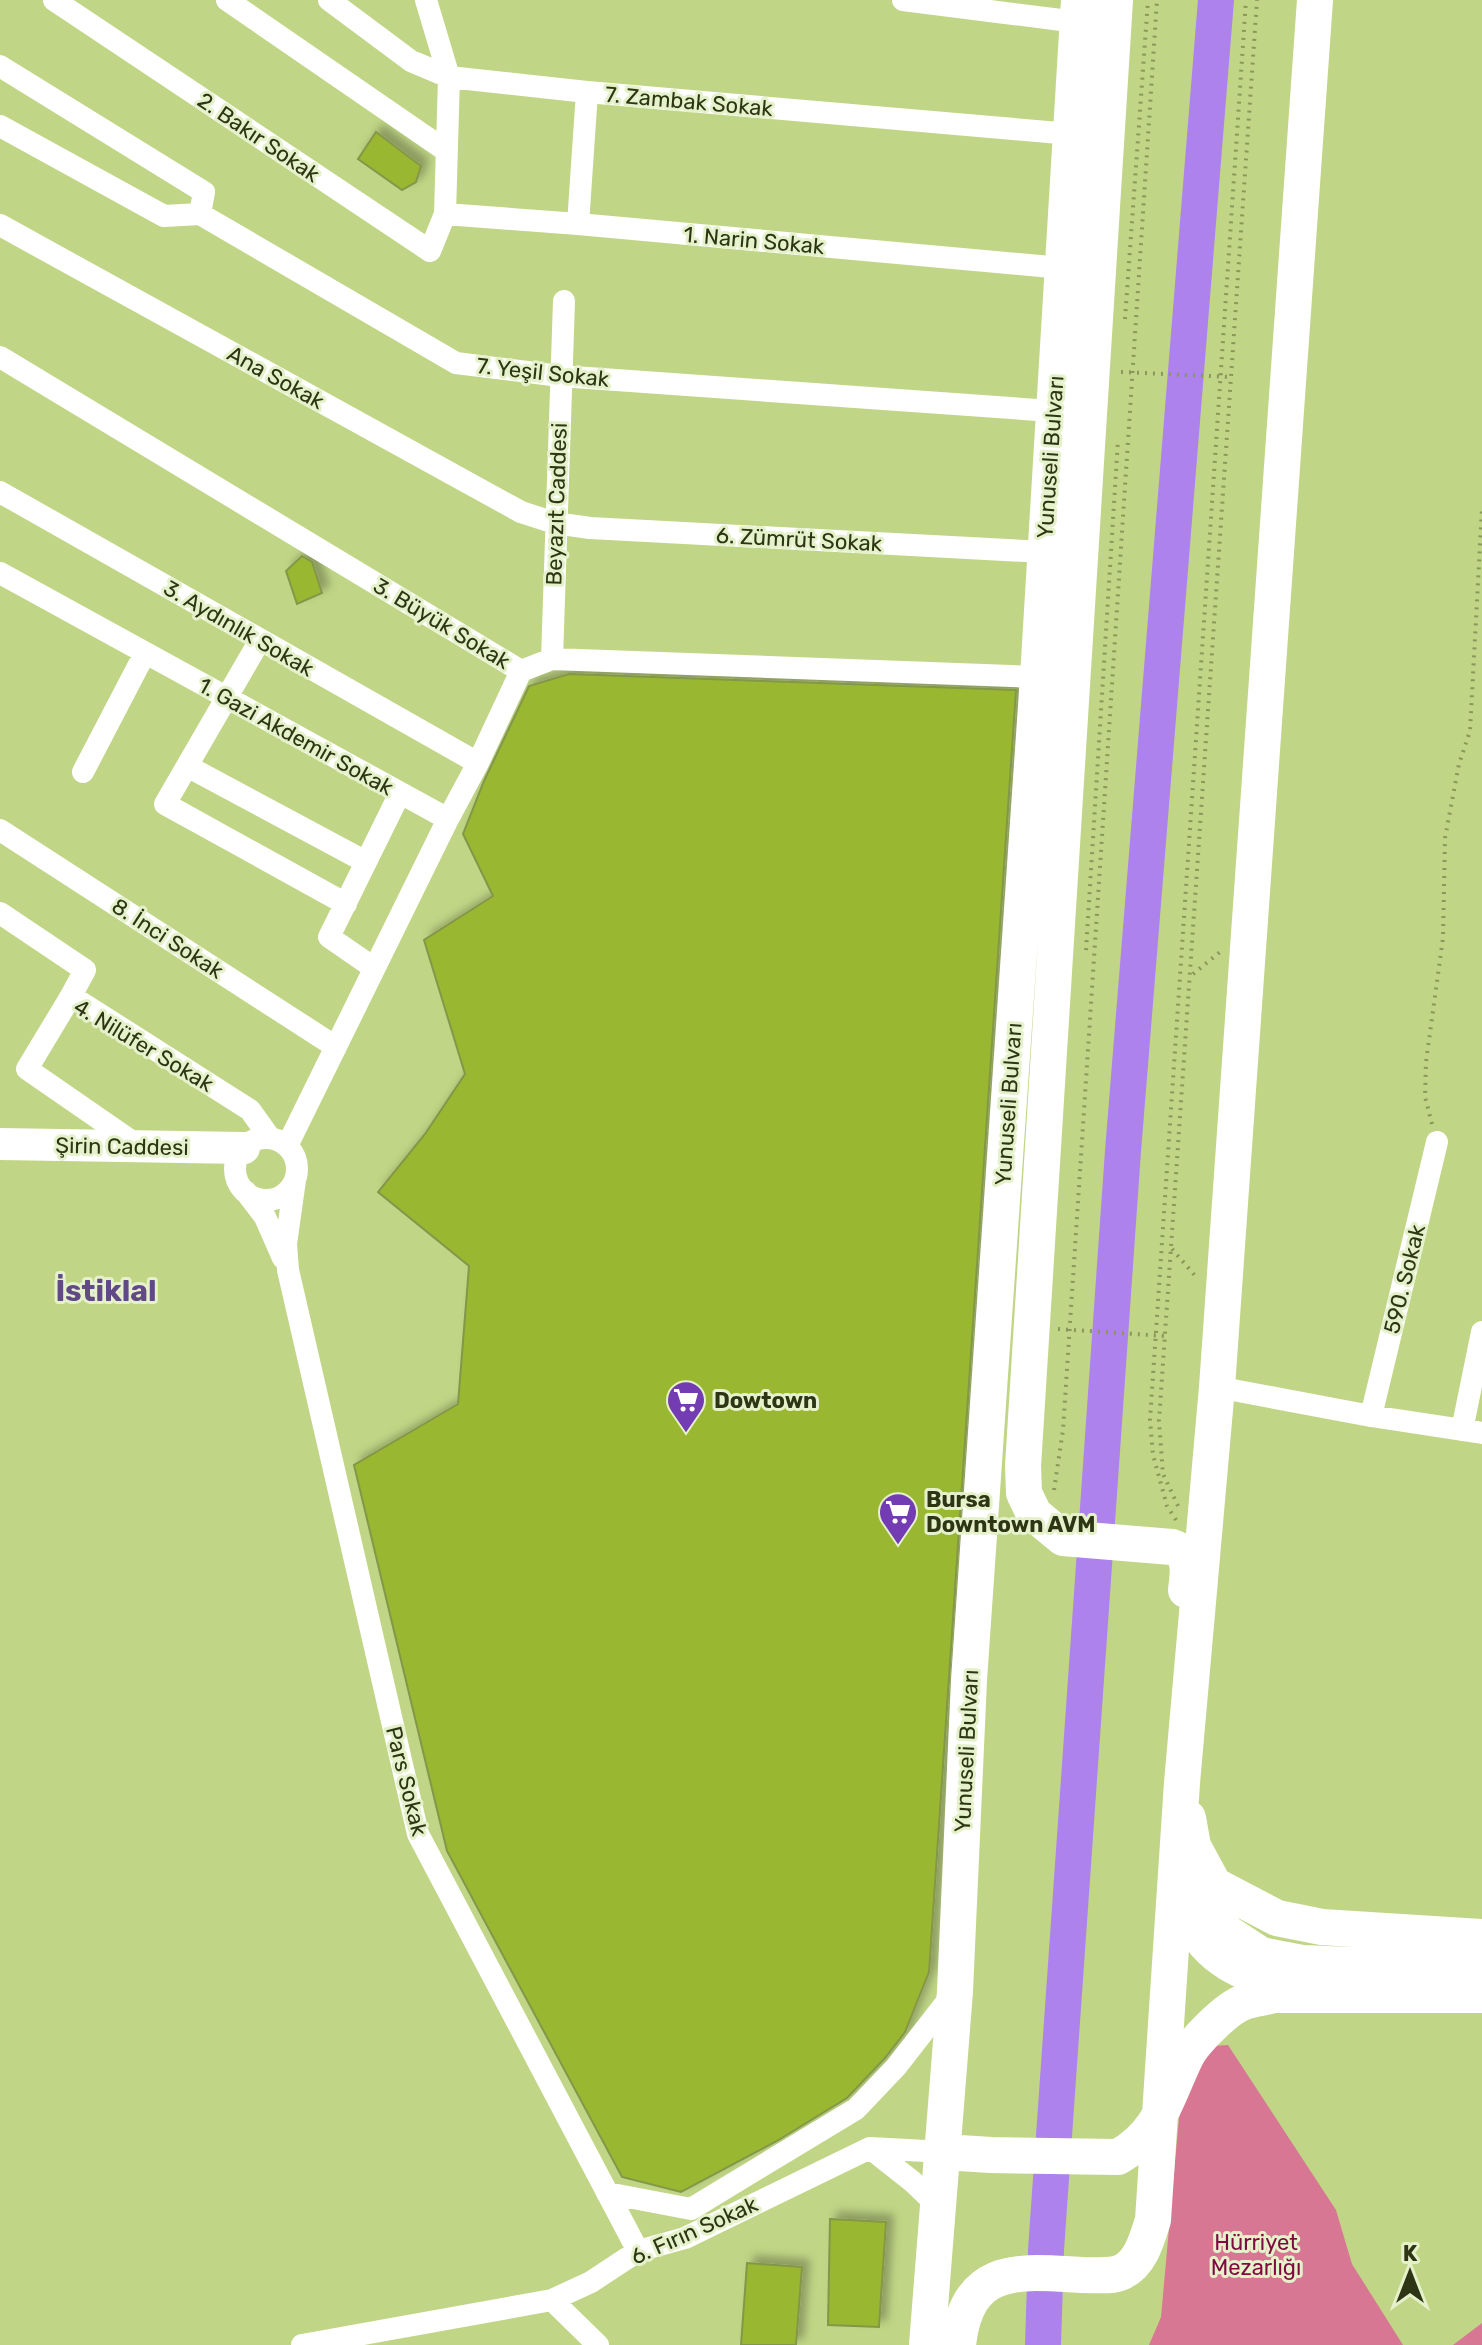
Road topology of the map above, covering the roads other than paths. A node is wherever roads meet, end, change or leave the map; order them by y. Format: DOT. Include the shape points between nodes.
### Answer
graph roads {
  1 [pos="54,0"];
  2 [pos="227,0"];
  3 [pos="329,0"];
  4 [pos="426,0"];
  5 [pos="903,0"];
  6 [pos="1115,0"];
  7 [pos="1315,0"];
  8 [pos="1078,11"];
  9 [pos="0,66"];
  10 [pos="449,77"];
  11 [pos="587,92"];
  12 [pos="0,126"];
  13 [pos="1071,134"];
  14 [pos="445,150"];
  15 [pos="200,214"];
  16 [pos="445,214"];
  17 [pos="578,224"];
  18 [pos="0,225"];
  19 [pos="1062,268"];
  20 [pos="564,301"];
  21 [pos="0,357"];
  22 [pos="560,376"];
  23 [pos="1052,411"];
  24 [pos="0,492"];
  25 [pos="555,523"];
  26 [pos="1044,552"];
  27 [pos="3,580"];
  28 [pos="260,640"];
  29 [pos="145,653"];
  30 [pos="552,659"];
  31 [pos="521,671"];
  32 [pos="1038,677"];
  33 [pos="226,697"];
  34 [pos="478,763"];
  35 [pos="187,766"];
  36 [pos="83,772"];
  37 [pos="400,793"];
  38 [pos="448,819"];
  39 [pos="0,830"];
  40 [pos="366,862"];
  41 [pos="346,904"];
  42 [pos="0,913"];
  43 [pos="374,968"];
  44 [pos="71,996"];
  45 [pos="336,1047"];
  46 [pos="1437,1142"];
  47 [pos="0,1144"];
  48 [pos="267,1144"];
  49 [pos="137,1145"];
  50 [pos="295,1180"];
  51 [pos="246,1192"];
  52 [pos="288,1270"];
  53 [pos="1482,1332"];
  54 [pos="1217,1387"];
  55 [pos="1371,1416"];
  56 [pos="1472,1432"];
  57 [pos="1023,1466"];
  58 [pos="974,1608"];
  59 [pos="1182,1783"];
  60 [pos="1179,1828"];
  61 [pos="1176,1873"];
  62 [pos="1482,1937"];
  63 [pos="1482,1964"];
  64 [pos="955,1991"];
  65 [pos="1318,1995"];
  66 [pos="1482,1995"];
  67 [pos="1161,2117"];
  68 [pos="870,2148"];
  69 [pos="944,2152"];
  70 [pos="607,2193"];
  71 [pos="940,2208"];
  72 [pos="638,2251"];
  73 [pos="552,2300"];
  74 [pos="302,2345"];
  75 [pos="598,2345"];
  76 [pos="927,2345"];
  77 [pos="958,2345"];
  1 -- 16 [label="street, 2. Bakır Sokak" via="430,251"];
  2 -- 14 [label="street"];
  3 -- 10 [label="street, 7. Zambak Sokak" via="411,61"];
  4 -- 10 [label="street"];
  5 -- 8 [label="street"];
  6 -- 57 [label="main road, Yunuseli Bulvarı"];
  7 -- 54 [label="main road"];
  8 -- 13 [label="main road, Yunuseli Bulvarı"];
  9 -- 15 [label="street" via="204,192"];
  10 -- 11 [label="street, 7. Zambak Sokak"];
  10 -- 14 [label="street"];
  11 -- 13 [label="street, 7. Zambak Sokak"];
  11 -- 17 [label="street"];
  12 -- 15 [label="street" via="164,216"];
  13 -- 19 [label="main road, Yunuseli Bulvarı"];
  14 -- 16 [label="street"];
  15 -- 22 [label="street, 7. Yeşil Sokak" via="456,363"];
  16 -- 17 [label="street, 1. Narin Sokak"];
  17 -- 19 [label="street, 1. Narin Sokak"];
  18 -- 25 [label="street, Ana Sokak" via="521,512"];
  19 -- 23 [label="main road, Yunuseli Bulvarı"];
  20 -- 22 [label="street, Beyazıt Caddesi"];
  21 -- 31 [label="street, 3. Büyük Sokak"];
  22 -- 23 [label="street, 7. Yeşil Sokak"];
  22 -- 25 [label="street, Beyazıt Caddesi"];
  23 -- 26 [label="main road, Yunuseli Bulvarı"];
  24 -- 28 [label="street, 3. Aydınlık Sokak"];
  25 -- 26 [label="street, 6. Zümrüt Sokak"];
  25 -- 30 [label="street, Beyazıt Caddesi"];
  26 -- 32 [label="main road, Yunuseli Bulvarı"];
  27 -- 29 [label="street, 1. Gazi Akdemir Sokak"];
  28 -- 33 [label="street"];
  28 -- 34 [label="street, 3. Aydınlık Sokak"];
  29 -- 33 [label="street, 1. Gazi Akdemir Sokak"];
  29 -- 36 [label="street"];
  30 -- 31 [label="street, 3. Büyük Sokak"];
  30 -- 32 [label="street, 3. Büyük Sokak"];
  31 -- 34 [label="street"];
  32 -- 58 [label="main road, Yunuseli Bulvarı"];
  33 -- 35 [label="street"];
  33 -- 37 [label="street, 1. Gazi Akdemir Sokak"];
  34 -- 38 [label="street"];
  35 -- 40 [label="street"];
  35 -- 41 [label="street" via="165,804"];
  37 -- 38 [label="street, 1. Gazi Akdemir Sokak"];
  37 -- 40 [label="street"];
  38 -- 43 [label="street"];
  39 -- 45 [label="street, 8. İnci Sokak"];
  40 -- 41 [label="street"];
  41 -- 43 [label="street" via="329,937"];
  42 -- 44 [label="street" via="85,970"];
  43 -- 45 [label="street"];
  44 -- 48 [label="street, 4. Nilüfer Sokak" via="250,1110"];
  44 -- 49 [label="street, 4. Nilüfer Sokak" via="27,1069"];
  45 -- 48 [label="street"];
  46 -- 55 [label="street, 590. Sokak"];
  47 -- 49 [label="street, Şirin Caddesi"];
  48 -- 49 [label="street, Şirin Caddesi"];
  48 -- 50 [label="street" via="296,1162"];
  48 -- 51 [label="street" via="238,1156 236,1175"];
  50 -- 51 [label="street" via="273,1199"];
  50 -- 52 [label="street" via="286,1244"];
  51 -- 52 [label="street" via="265,1217"];
  52 -- 70 [label="street, Pars Sokak" via="418,1834"];
  53 -- 56 [label="street"];
  54 -- 55 [label="street"];
  54 -- 59 [label="main road"];
  55 -- 56 [label="street"];
  57 -- 58 [label="main road"];
  57 -- 61 [label="main road" via="1024,1493 1034,1514 1055,1532 1181,1550 1187,1559 1165,1785"];
  58 -- 64 [label="main road, Yunuseli Bulvarı"];
  59 -- 60 [label="main road"];
  59 -- 62 [label="main road" via="1193,1846 1214,1885 1248,1904 1277,1918 1322,1927"];
  60 -- 61 [label="main road"];
  60 -- 63 [label="main road" via="1190,1871 1206,1903 1226,1932 1261,1955 1350,1965"];
  61 -- 65 [label="main road" via="1198,1933 1225,1962"];
  61 -- 67 [label="main road"];
  64 -- 69 [label="main road, Yunuseli Bulvarı"];
  64 -- 70 [label="street, 6. Fırın Sokak" via="856,2109 691,2209"];
  65 -- 66 [label="main road"];
  65 -- 67 [label="main road" via="1274,1995 1242,2003 1221,2017 1187,2053"];
  67 -- 69 [label="main road" via="1136,2147 1118,2157"];
  67 -- 77 [label="main road" via="1153,2220 1139,2257 1122,2272 1103,2276 1004,2274 977,2296 960,2326"];
  68 -- 69 [label="street, 6. Fırın Sokak"];
  68 -- 71 [label="street"];
  68 -- 72 [label="street, 6. Fırın Sokak" via="685,2238"];
  69 -- 71 [label="main road, Yunuseli Bulvarı"];
  70 -- 72 [label="street, Pars Sokak"];
  71 -- 76 [label="main road, Yunuseli Bulvarı"];
  72 -- 73 [label="street, 6. Fırın Sokak"];
  73 -- 74 [label="street, 6. Fırın Sokak"];
  73 -- 75 [label="street"];
}
